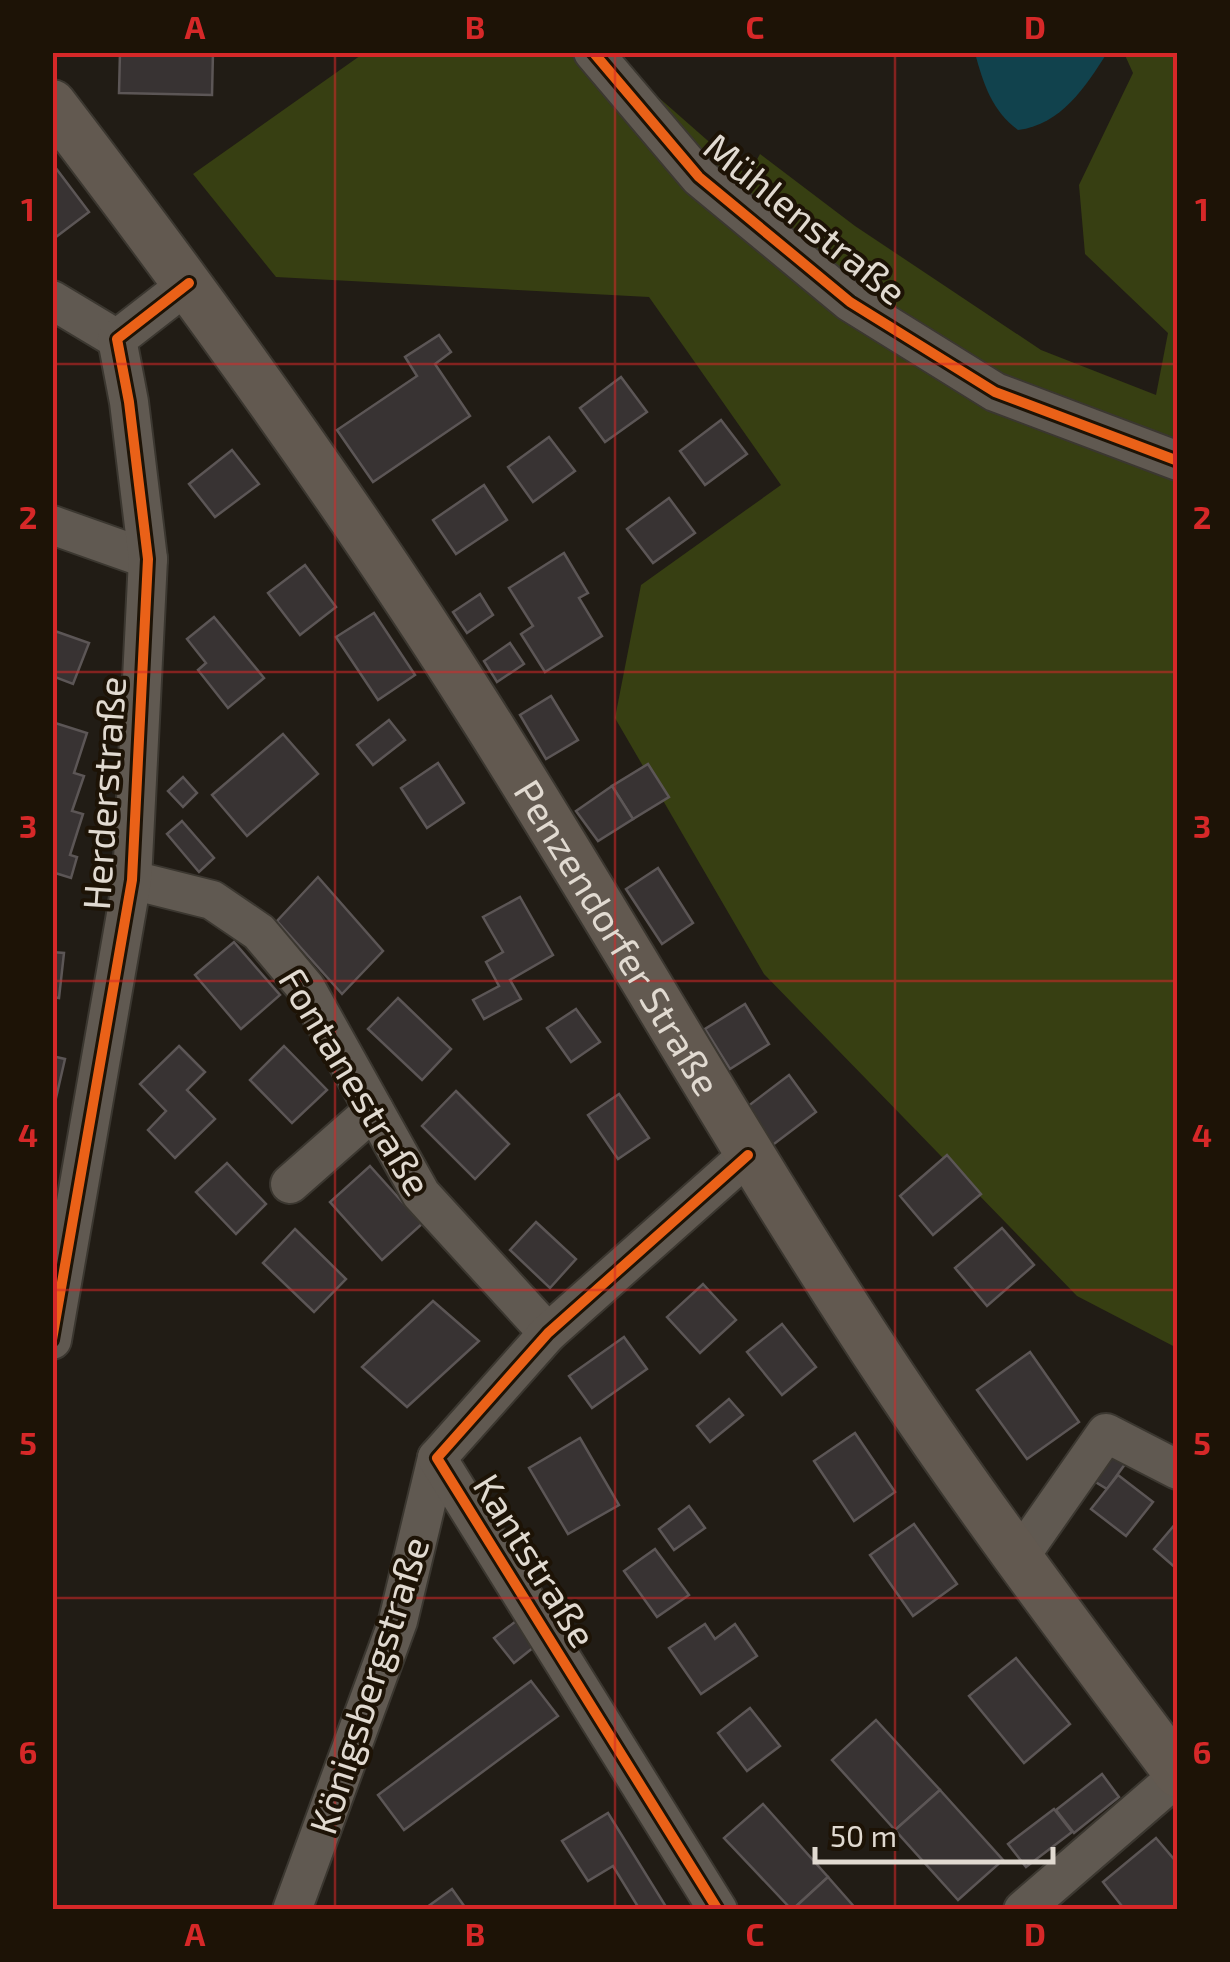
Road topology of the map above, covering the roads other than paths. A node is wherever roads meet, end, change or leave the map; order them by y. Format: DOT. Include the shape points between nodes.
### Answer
graph roads {
  1 [pos="593,52"];
  2 [pos="52,104"];
  3 [pos="189,283"];
  4 [pos="52,300"];
  5 [pos="116,340"];
  6 [pos="1178,461"];
  7 [pos="52,524"];
  8 [pos="148,559"];
  9 [pos="132,880"];
  10 [pos="374,1110"];
  11 [pos="748,1156"];
  12 [pos="290,1184"];
  13 [pos="548,1333"];
  14 [pos="52,1340"];
  15 [pos="436,1458"];
  16 [pos="1178,1470"];
  17 [pos="1018,1560"];
  18 [pos="1178,1774"];
  19 [pos="292,1910"];
  20 [pos="718,1910"];
  21 [pos="1023,1910"];
  1 -- 6 [label="street, Mühlenstraße" via="699,177 850,302 995,392"];
  2 -- 3 [label="main road, Penzendorfer Straße"];
  3 -- 5 [label="street"];
  3 -- 11 [label="main road, Penzendorfer Straße" via="366,534 480,712"];
  4 -- 5 [label="street"];
  5 -- 8 [label="street, Herderstraße"];
  7 -- 8 [label="street"];
  8 -- 9 [label="street, Herderstraße"];
  9 -- 10 [label="street, Fontanestraße" via="212,900 259,932 306,988"];
  9 -- 14 [label="street, Herderstraße"];
  10 -- 12 [label="street"];
  10 -- 13 [label="street, Fontanestraße" via="421,1194"];
  11 -- 13 [label="street, Kantstraße"];
  11 -- 17 [label="main road, Penzendorfer Straße"];
  13 -- 15 [label="street, Kantstraße"];
  15 -- 19 [label="street, Königsbergstraße" via="398,1621"];
  15 -- 20 [label="street, Kantstraße"];
  16 -- 17 [label="street" via="1106,1433"];
  17 -- 18 [label="main road, Penzendorfer Straße"];
  18 -- 21 [label="street"];
}
